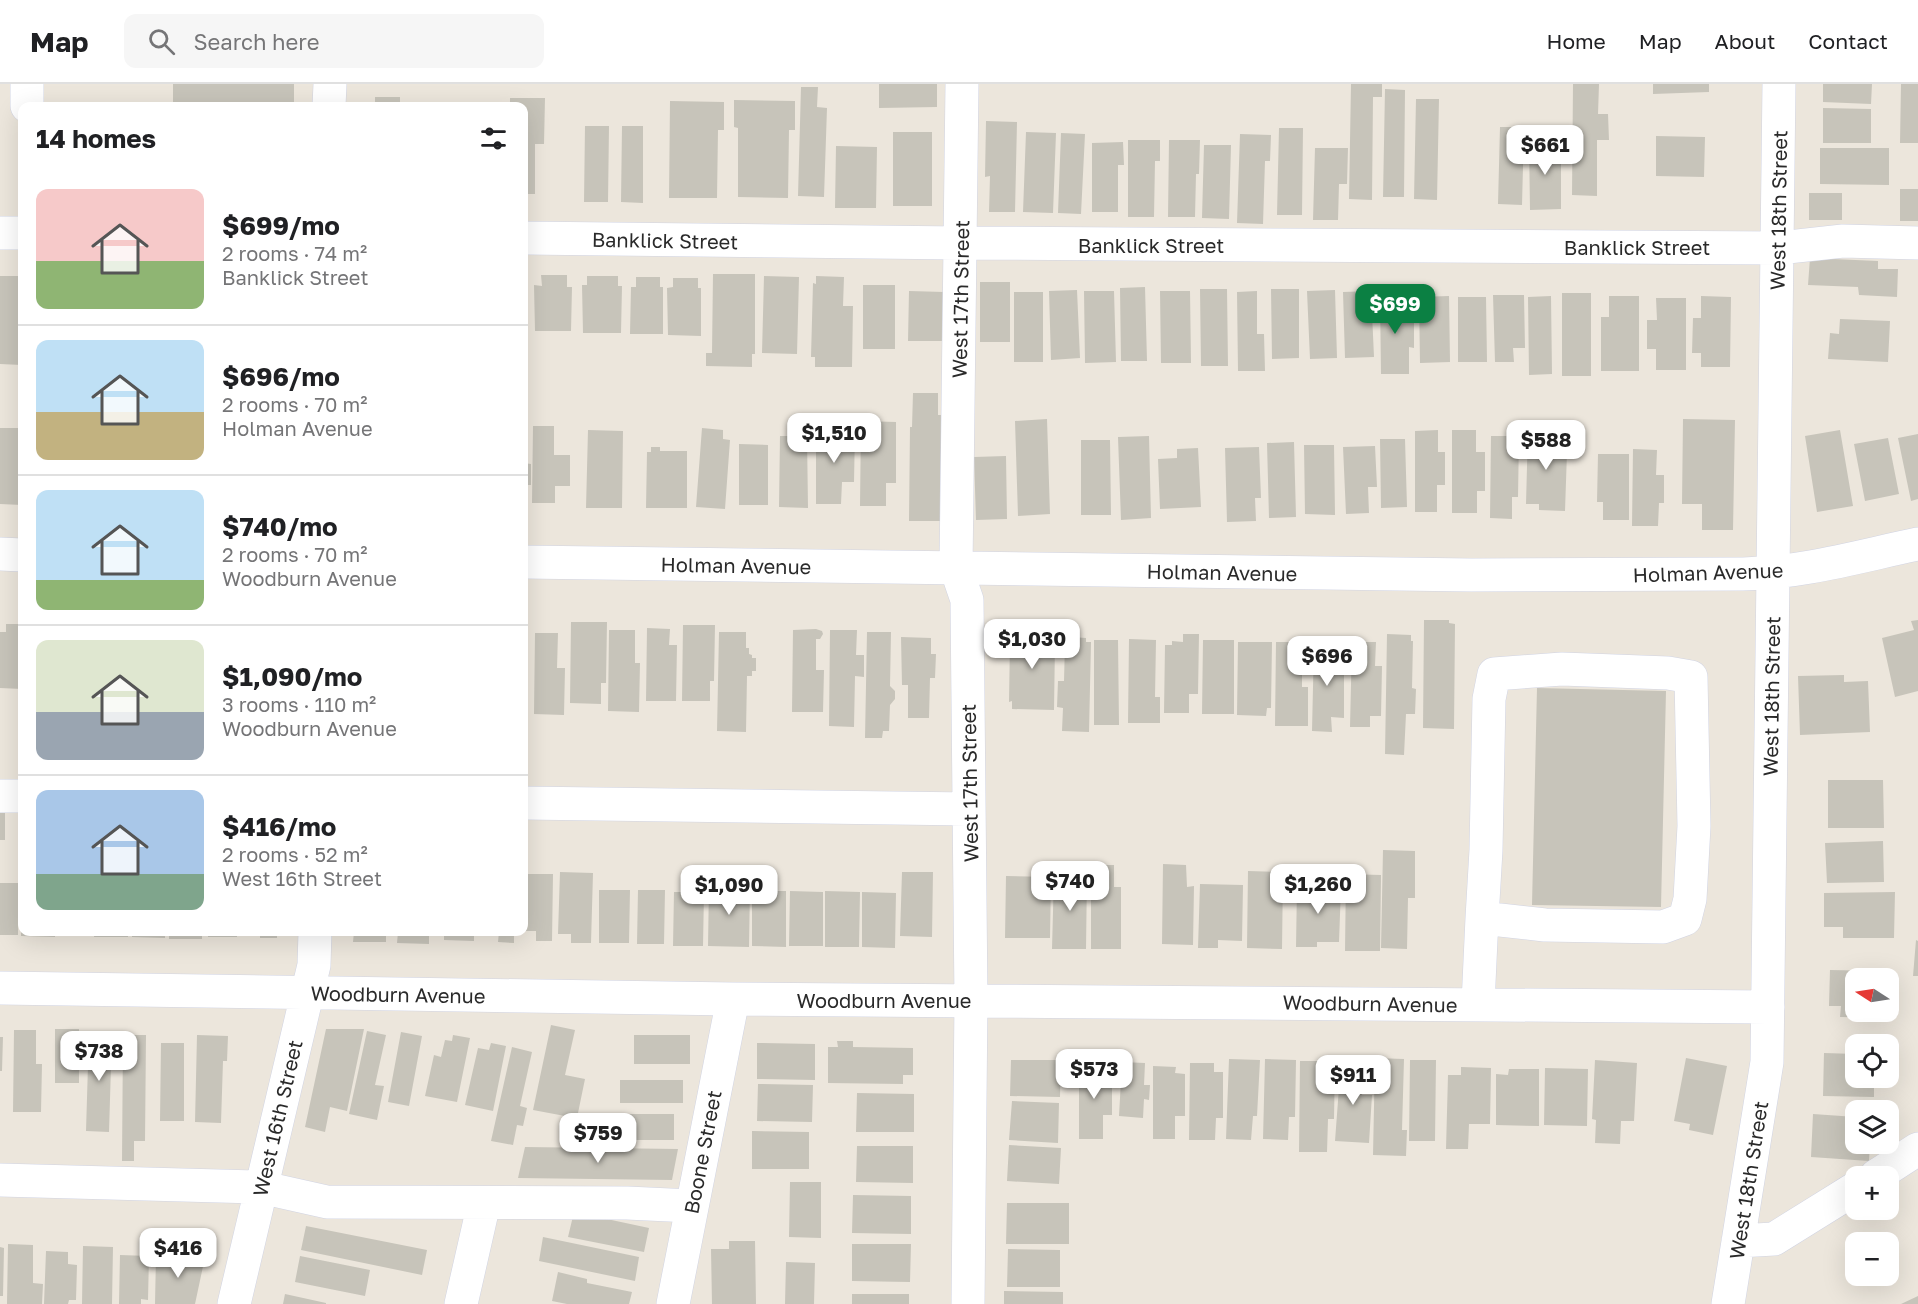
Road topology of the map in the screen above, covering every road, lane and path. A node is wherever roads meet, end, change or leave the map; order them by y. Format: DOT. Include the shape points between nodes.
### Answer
graph roads {
  1 [pos="27,84"];
  2 [pos="330,84"];
  3 [pos="963,84"];
  4 [pos="1779,84"];
  5 [pos="27,102"];
  6 [pos="329,102"];
  7 [pos="0,233"];
  8 [pos="18,233"];
  9 [pos="528,238"];
  10 [pos="960,243"];
  11 [pos="1918,243"];
  12 [pos="1778,248"];
  13 [pos="1918,544"];
  14 [pos="0,554"];
  15 [pos="18,555"];
  16 [pos="528,562"];
  17 [pos="956,568"];
  18 [pos="1773,573"];
  19 [pos="0,796"];
  20 [pos="18,796"];
  21 [pos="528,802"];
  22 [pos="969,809"];
  23 [pos="1482,918"];
  24 [pos="315,936"];
  25 [pos="0,988"];
  26 [pos="306,993"];
  27 [pos="733,999"];
  28 [pos="971,1000"];
  29 [pos="1478,1004"];
  30 [pos="1768,1007"];
  31 [pos="1918,1149"];
  32 [pos="1892,1166"];
  33 [pos="0,1180"];
  34 [pos="260,1187"];
  35 [pos="1845,1195"];
  36 [pos="484,1203"];
  37 [pos="691,1206"];
  38 [pos="1738,1241"];
  39 [pos="234,1304"];
  40 [pos="461,1304"];
  41 [pos="673,1304"];
  42 [pos="968,1304"];
  43 [pos="1728,1304"];
  1 -- 5 [label="street"];
  2 -- 6 [label="street"];
  3 -- 10 [label="street, West 17th Street"];
  4 -- 12 [label="street, West 18th Street"];
  7 -- 8 [label="street"];
  9 -- 10 [label="street, Banklick Street"];
  10 -- 12 [label="street, Banklick Street"];
  10 -- 17 [label="street, West 17th Street"];
  11 -- 12 [label="street, Banklick Street" via="1843,242"];
  12 -- 18 [label="street, West 18th Street"];
  13 -- 18 [label="street, Holman Avenue"];
  14 -- 15 [label="street"];
  16 -- 17 [label="street, Holman Avenue"];
  17 -- 18 [label="street, Holman Avenue" via="1471,575"];
  17 -- 22 [label="street, West 17th Street" via="967,600"];
  18 -- 30 [label="street, West 18th Street"];
  19 -- 20 [label="street"];
  21 -- 22 [label="street"];
  22 -- 28 [label="street, West 17th Street"];
  23 -- 23 [label="street" via="1489,699 1494,674 1562,669 1691,677 1694,826 1690,899 1685,919 1663,927 1545,926"];
  23 -- 29 [label="street"];
  24 -- 26 [label="street, West 16th Street" via="314,965"];
  25 -- 26 [label="street, Woodburn Avenue"];
  26 -- 27 [label="street, Woodburn Avenue"];
  26 -- 34 [label="street, West 16th Street"];
  27 -- 28 [label="street, Woodburn Avenue"];
  27 -- 37 [label="street, Boone Street"];
  28 -- 29 [label="street, Woodburn Avenue"];
  28 -- 42 [label="street, West 17th Street"];
  29 -- 30 [label="street, Woodburn Avenue"];
  30 -- 38 [label="street, West 18th Street" via="1767,1062"];
  31 -- 32 [label="street"];
  33 -- 34 [label="street"];
  34 -- 36 [label="street" via="327,1202"];
  34 -- 39 [label="street, West 16th Street"];
  35 -- 38 [label="street" via="1774,1239"];
  36 -- 37 [label="street"];
  36 -- 40 [label="street"];
  37 -- 41 [label="street, Boone Street"];
  38 -- 43 [label="street, West 18th Street"];
}
